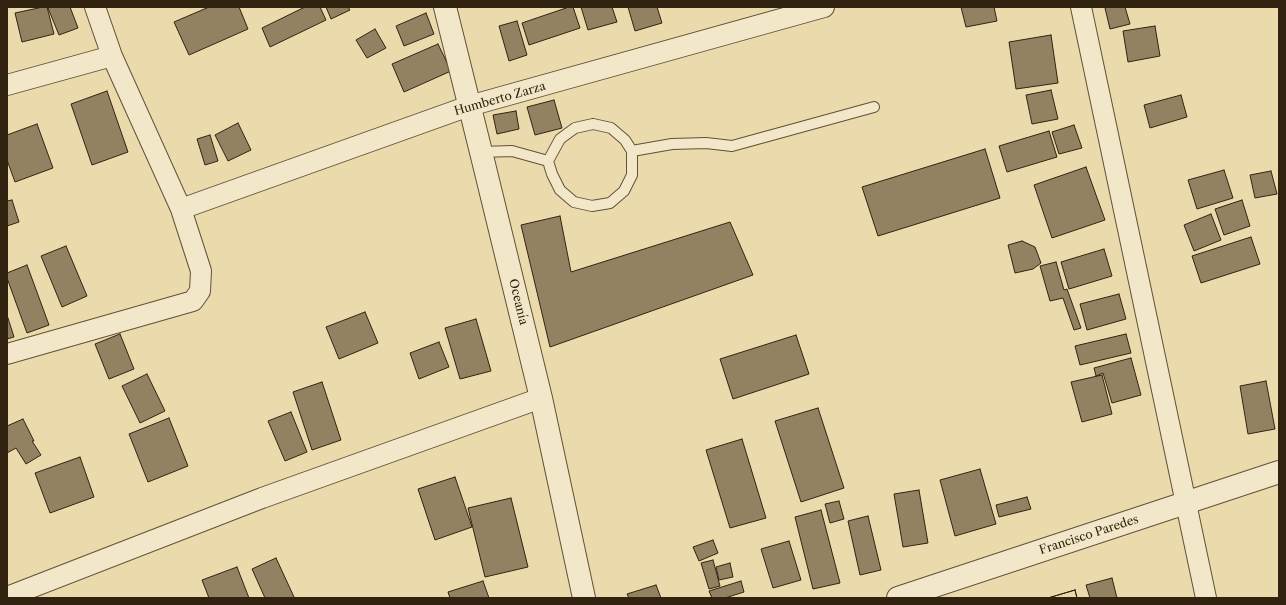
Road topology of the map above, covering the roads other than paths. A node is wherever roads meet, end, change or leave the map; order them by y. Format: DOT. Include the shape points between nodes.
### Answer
graph roads {
  1 [pos="95,7"];
  2 [pos="445,7"];
  3 [pos="824,7"];
  4 [pos="1081,7"];
  5 [pos="112,56"];
  6 [pos="7,85"];
  7 [pos="469,106"];
  8 [pos="874,106"];
  9 [pos="632,151"];
  10 [pos="481,152"];
  11 [pos="548,161"];
  12 [pos="181,209"];
  13 [pos="7,354"];
  14 [pos="541,398"];
  15 [pos="1279,472"];
  16 [pos="1187,503"];
  17 [pos="7,597"];
  18 [pos="584,598"];
  19 [pos="898,598"];
  20 [pos="1206,598"];
  1 -- 5 [label="street"];
  2 -- 7 [label="street, Oceanía"];
  3 -- 7 [label="street, Humberto Zarza"];
  4 -- 16 [label="street"];
  5 -- 6 [label="street"];
  5 -- 12 [label="street"];
  7 -- 10 [label="street, Oceanía"];
  7 -- 12 [label="street, Humberto Zarza"];
  8 -- 9 [label="lane" via="732,146 706,143 672,144"];
  9 -- 11 [label="lane" via="625,140 611,128 593,124 575,128 560,139"];
  9 -- 11 [label="lane" via="632,175 624,191 610,202 592,206 574,202 560,190"];
  10 -- 11 [label="lane" via="512,151"];
  10 -- 14 [label="street, Oceanía"];
  12 -- 13 [label="street" via="202,271 200,291 194,301"];
  14 -- 17 [label="street" via="262,498"];
  14 -- 18 [label="street, Oceanía"];
  15 -- 16 [label="street, Francisco Paredes"];
  16 -- 19 [label="street, Francisco Paredes"];
  16 -- 20 [label="street"];
}
